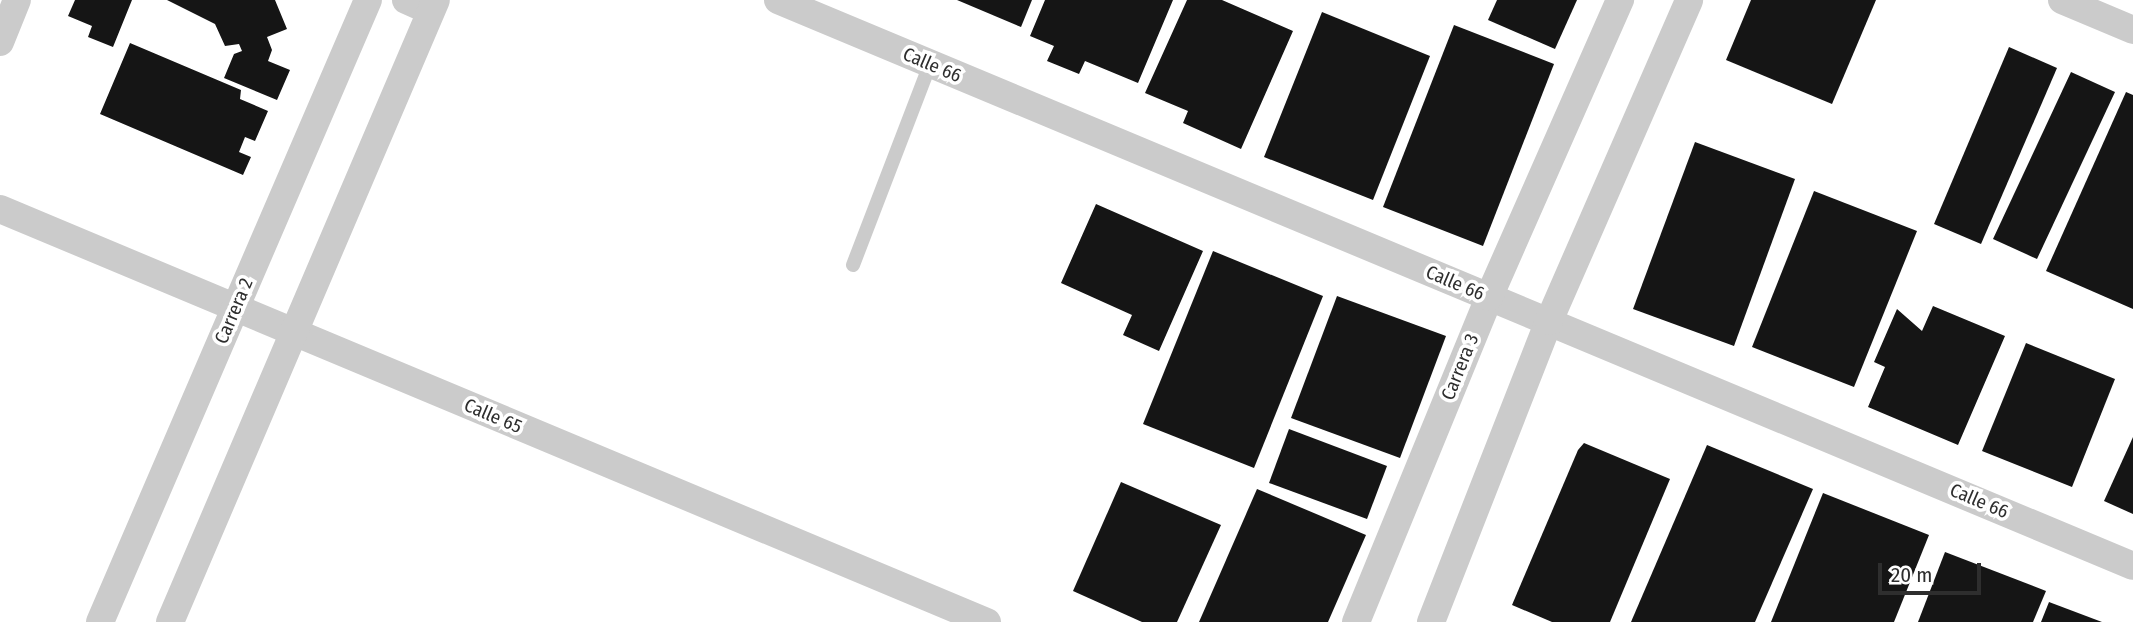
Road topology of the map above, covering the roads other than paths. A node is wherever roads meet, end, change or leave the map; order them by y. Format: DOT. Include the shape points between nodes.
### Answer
graph roads {
  1 [pos="18,0"];
  2 [pos="368,0"];
  3 [pos="406,0"];
  4 [pos="778,0"];
  5 [pos="1620,0"];
  6 [pos="1689,0"];
  7 [pos="2062,0"];
  8 [pos="434,6"];
  9 [pos="2133,30"];
  10 [pos="0,43"];
  11 [pos="930,64"];
  12 [pos="0,209"];
  13 [pos="853,265"];
  14 [pos="1489,297"];
  15 [pos="235,309"];
  16 [pos="1549,321"];
  17 [pos="294,332"];
  18 [pos="2133,566"];
  19 [pos="100,622"];
  20 [pos="170,622"];
  21 [pos="987,622"];
  22 [pos="1356,622"];
  23 [pos="1431,622"];
  1 -- 10 [label="street"];
  2 -- 15 [label="street, Carrera 2"];
  3 -- 8 [label="street"];
  4 -- 11 [label="street, Calle 66"];
  5 -- 14 [label="street, Carrera 3"];
  6 -- 16 [label="street"];
  7 -- 9 [label="street"];
  8 -- 17 [label="street"];
  11 -- 13 [label="lane"];
  11 -- 14 [label="street, Calle 66"];
  12 -- 15 [label="street, Calle 65"];
  14 -- 16 [label="street, Calle 66"];
  14 -- 22 [label="street, Carrera 3"];
  15 -- 17 [label="street, Calle 65"];
  15 -- 19 [label="street, Carrera 2"];
  16 -- 18 [label="street, Calle 66"];
  16 -- 23 [label="street"];
  17 -- 20 [label="street"];
  17 -- 21 [label="street, Calle 65"];
}
